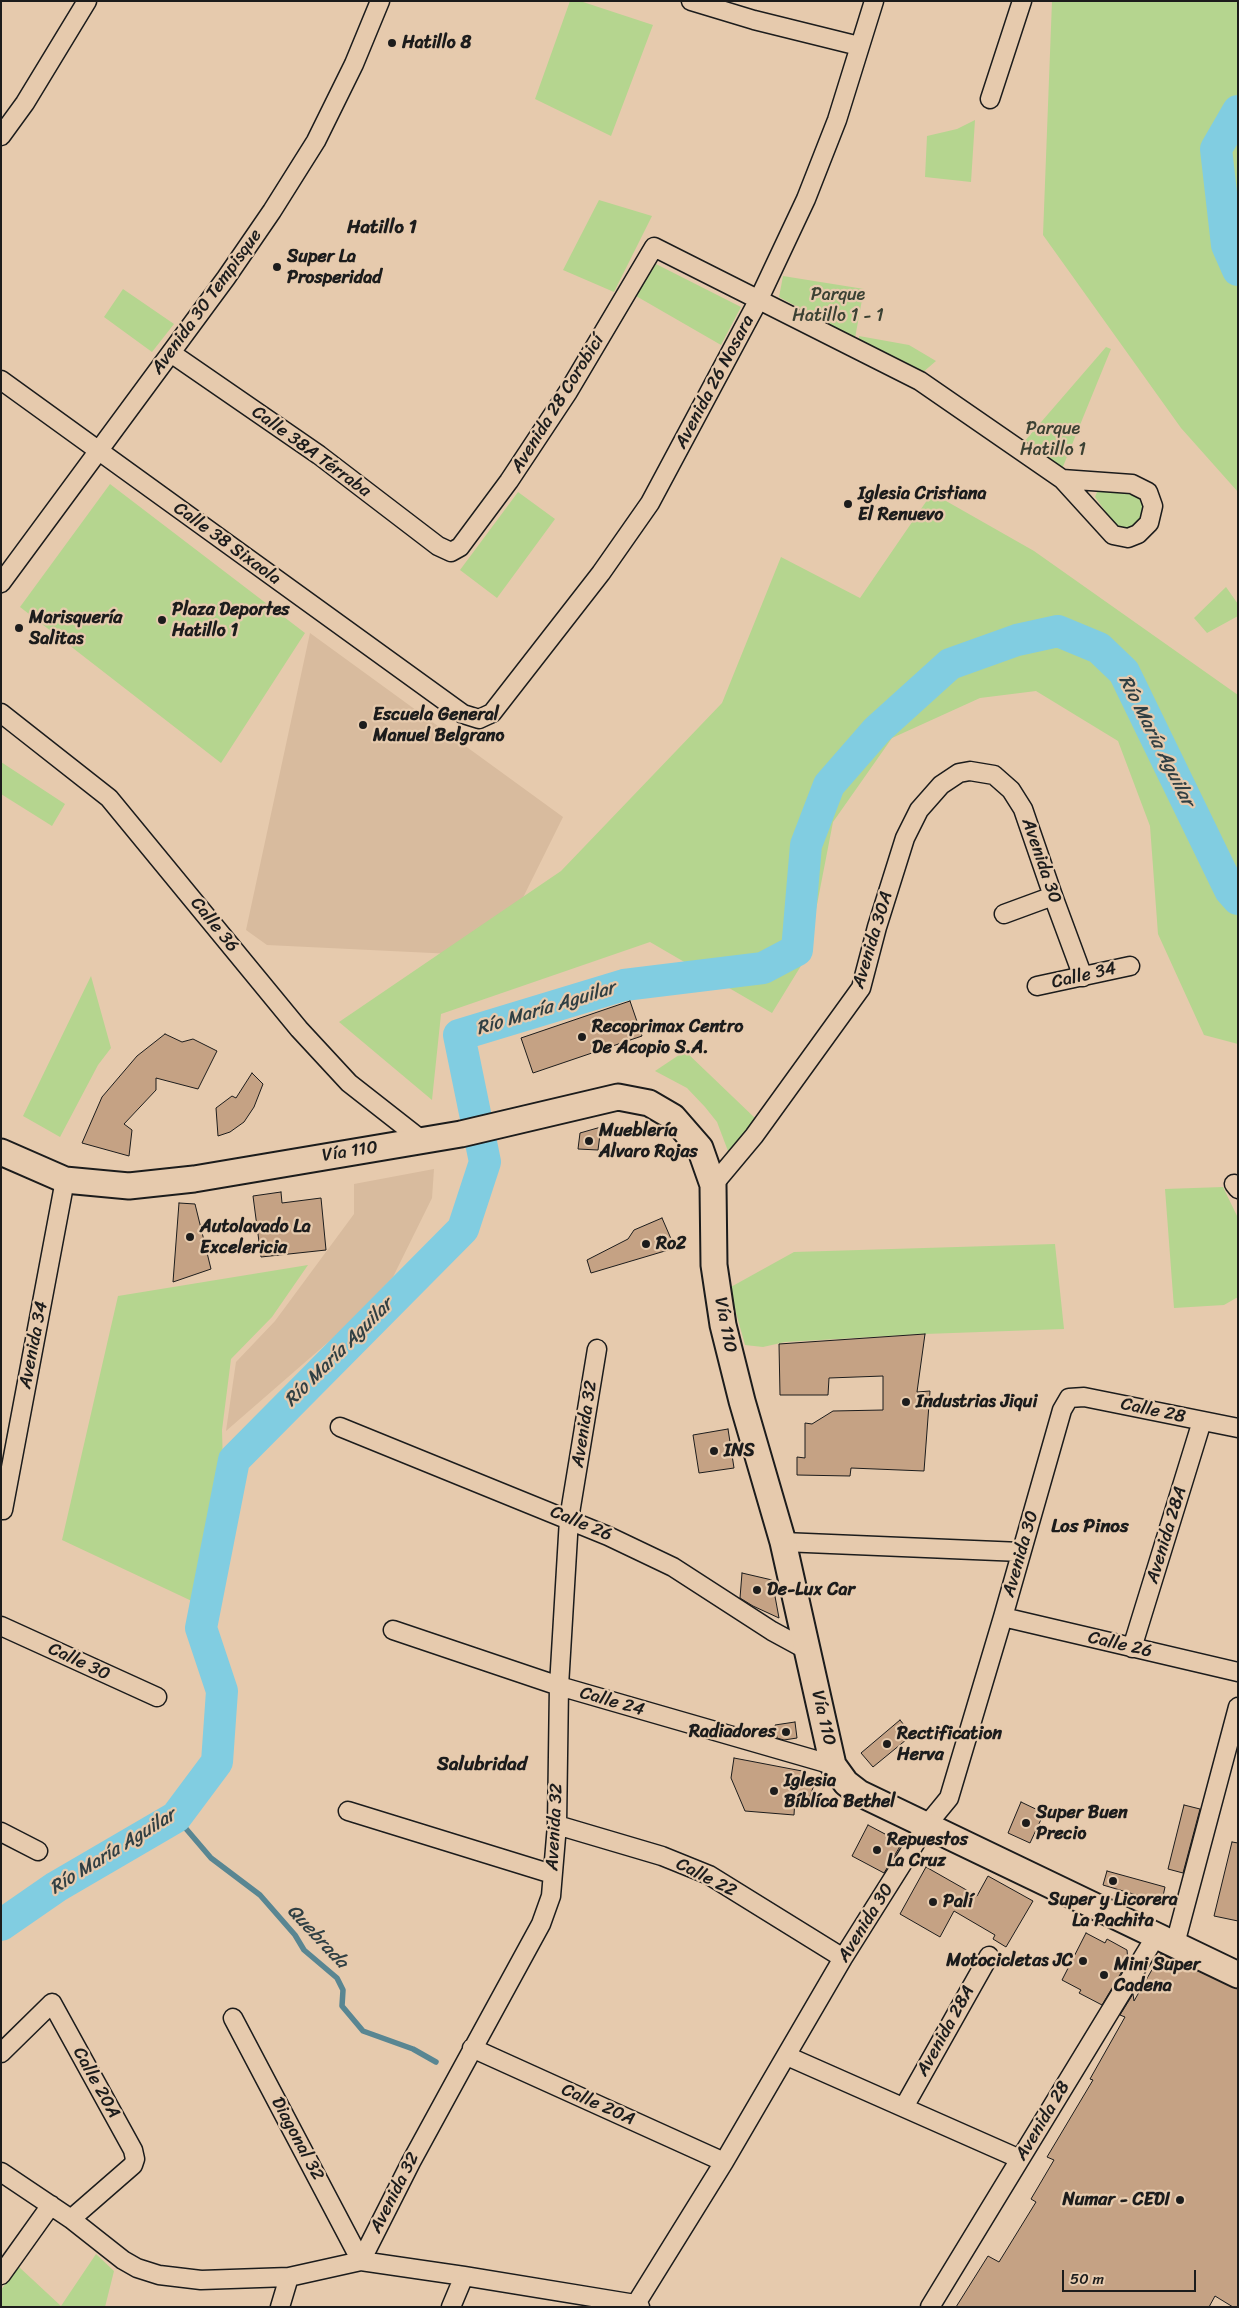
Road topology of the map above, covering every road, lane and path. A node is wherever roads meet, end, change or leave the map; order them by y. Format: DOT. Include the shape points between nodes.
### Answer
graph roads {
  1 [pos="87,1"];
  2 [pos="380,1"];
  3 [pos="691,1"];
  4 [pos="874,1"];
  5 [pos="1022,1"];
  6 [pos="860,46"];
  7 [pos="990,99"];
  8 [pos="1,136"];
  9 [pos="758,300"];
  10 [pos="170,353"];
  11 [pos="1,380"];
  12 [pos="100,452"];
  13 [pos="1062,479"];
  14 [pos="450,552"];
  15 [pos="1,583"];
  16 [pos="1,713"];
  17 [pos="479,719"];
  18 [pos="970,771"];
  19 [pos="1052,896"];
  20 [pos="1004,914"];
  21 [pos="1130,966"];
  22 [pos="1084,977"];
  23 [pos="1037,986"];
  24 [pos="423,1141"];
  25 [pos="1,1152"];
  26 [pos="65,1180"];
  27 [pos="713,1185"];
  28 [pos="597,1349"];
  29 [pos="1069,1398"];
  30 [pos="1202,1421"];
  31 [pos="340,1427"];
  32 [pos="1238,1428"];
  33 [pos="3,1510"];
  34 [pos="569,1518"];
  35 [pos="784,1542"];
  36 [pos="1021,1552"];
  37 [pos="1003,1617"];
  38 [pos="1,1626"];
  39 [pos="393,1630"];
  40 [pos="1132,1648"];
  41 [pos="807,1650"];
  42 [pos="1238,1672"];
  43 [pos="559,1686"];
  44 [pos="157,1698"];
  45 [pos="1238,1708"];
  46 [pos="833,1765"];
  47 [pos="348,1811"];
  48 [pos="557,1825"];
  49 [pos="926,1826"];
  50 [pos="1,1832"];
  51 [pos="38,1852"];
  52 [pos="552,1874"];
  53 [pos="1166,1940"];
  54 [pos="989,1956"];
  55 [pos="843,1958"];
  56 [pos="1238,1976"];
  57 [pos="232,2018"];
  58 [pos="472,2048"];
  59 [pos="1,2052"];
  60 [pos="787,2056"];
  61 [pos="904,2107"];
  62 [pos="1020,2159"];
  63 [pos="724,2162"];
  64 [pos="1,2172"];
  65 [pos="51,2205"];
  66 [pos="71,2219"];
  67 [pos="361,2261"];
  68 [pos="1,2275"];
  69 [pos="464,2276"];
  70 [pos="289,2277"];
  71 [pos="636,2306"];
  72 [pos="280,2307"];
  73 [pos="451,2307"];
  74 [pos="930,2307"];
  1 -- 8 [label="street" via="25,103"];
  2 -- 10 [label="street, Avenida 30 Tempisque" via="354,64 316,141 226,278"];
  3 -- 6 [label="street"];
  4 -- 6 [label="street, Avenida 26 Nosara"];
  5 -- 7 [label="street"];
  6 -- 9 [label="street, Avenida 26 Nosara" via="837,120 806,200"];
  9 -- 13 [label="street" via="920,381"];
  9 -- 14 [label="street, Avenida 28 Corobicí" via="654,247 568,392 509,481 460,547"];
  9 -- 17 [label="street, Avenida 26 Nosara" via="650,503 601,573 492,714"];
  10 -- 12 [label="street, Avenida 30 Tempisque"];
  10 -- 14 [label="street, Calle 38A Térraba" via="319,455"];
  11 -- 12 [label="street, Calle 38 Sixaola"];
  12 -- 15 [label="street, Avenida 30 Tempisque"];
  12 -- 17 [label="street, Calle 38 Sixaola" via="462,714"];
  13 -- 13 [label="street" via="1113,535 1128,538 1138,534 1149,523 1153,506 1148,492 1132,484"];
  16 -- 24 [label="street, Calle 36" via="109,798 299,1029 349,1084"];
  18 -- 19 [label="street, Avenida 30" via="994,775 1011,790 1023,809"];
  18 -- 27 [label="street, Avenida 30A" via="959,773 941,785 919,810 905,838 862,988 754,1136"];
  19 -- 20 [label="street"];
  19 -- 22 [label="street, Avenida 30"];
  21 -- 22 [label="street, Calle 34"];
  22 -- 23 [label="street, Calle 34"];
  24 -- 26 [label="main road, Vía 110" via="194,1179 129,1186"];
  24 -- 27 [label="main road, Vía 110" via="618,1097 648,1103 673,1117 700,1148"];
  25 -- 26 [label="main road, Vía 110"];
  26 -- 33 [label="street, Avenida 34"];
  27 -- 35 [label="main road, Vía 110" via="714,1265 723,1326"];
  28 -- 34 [label="street, Avenida 32"];
  29 -- 30 [label="street, Calle 28" via="1084,1397"];
  29 -- 36 [label="street, Avenida 30" via="1062,1410"];
  30 -- 32 [label="street, Calle 28"];
  30 -- 40 [label="street, Avenida 28A"];
  31 -- 34 [label="street, Calle 26"];
  34 -- 41 [label="street, Calle 26" via="673,1567"];
  34 -- 43 [label="street, Avenida 32"];
  35 -- 36 [label="street"];
  35 -- 41 [label="main road, Vía 110"];
  36 -- 37 [label="street, Avenida 30"];
  37 -- 40 [label="street, Calle 26"];
  37 -- 49 [label="street, Avenida 30" via="948,1798"];
  38 -- 44 [label="street, Calle 30"];
  39 -- 43 [label="street, Calle 24"];
  40 -- 42 [label="street, Calle 26"];
  41 -- 46 [label="main road, Vía 110"];
  43 -- 46 [label="street, Calle 24"];
  43 -- 48 [label="street, Avenida 32"];
  45 -- 53 [label="street, Avenida 28"];
  46 -- 49 [label="main road, Vía 110" via="846,1784 859,1793"];
  47 -- 52 [label="street"];
  48 -- 52 [label="street, Avenida 32"];
  48 -- 55 [label="street, Calle 22" via="662,1856 709,1875"];
  49 -- 53 [label="main road, Vía 110"];
  49 -- 55 [label="street, Avenida 30"];
  50 -- 51 [label="street"];
  52 -- 58 [label="street, Avenida 32" via="551,1896 541,1924"];
  53 -- 56 [label="main road, Vía 110"];
  53 -- 62 [label="street, Avenida 28"];
  54 -- 61 [label="street, Avenida 28A"];
  55 -- 60 [label="street, Avenida 30"];
  57 -- 67 [label="street, Diagonal 32"];
  58 -- 63 [label="street, Calle 20A"];
  58 -- 67 [label="street, Avenida 32"];
  59 -- 66 [label="street, Calle 20A" via="52,2003 133,2150 133,2165"];
  60 -- 61 [label="street"];
  60 -- 63 [label="street, Avenida 30"];
  61 -- 62 [label="street"];
  62 -- 74 [label="street, Avenida 28"];
  63 -- 71 [label="street, Avenida 30"];
  64 -- 65 [label="street"];
  65 -- 66 [label="street"];
  65 -- 68 [label="street"];
  66 -- 70 [label="street" via="123,2260 159,2275 200,2280"];
  67 -- 69 [label="street"];
  67 -- 70 [label="street"];
  69 -- 71 [label="street"];
  69 -- 73 [label="street"];
  70 -- 72 [label="street"];
}
